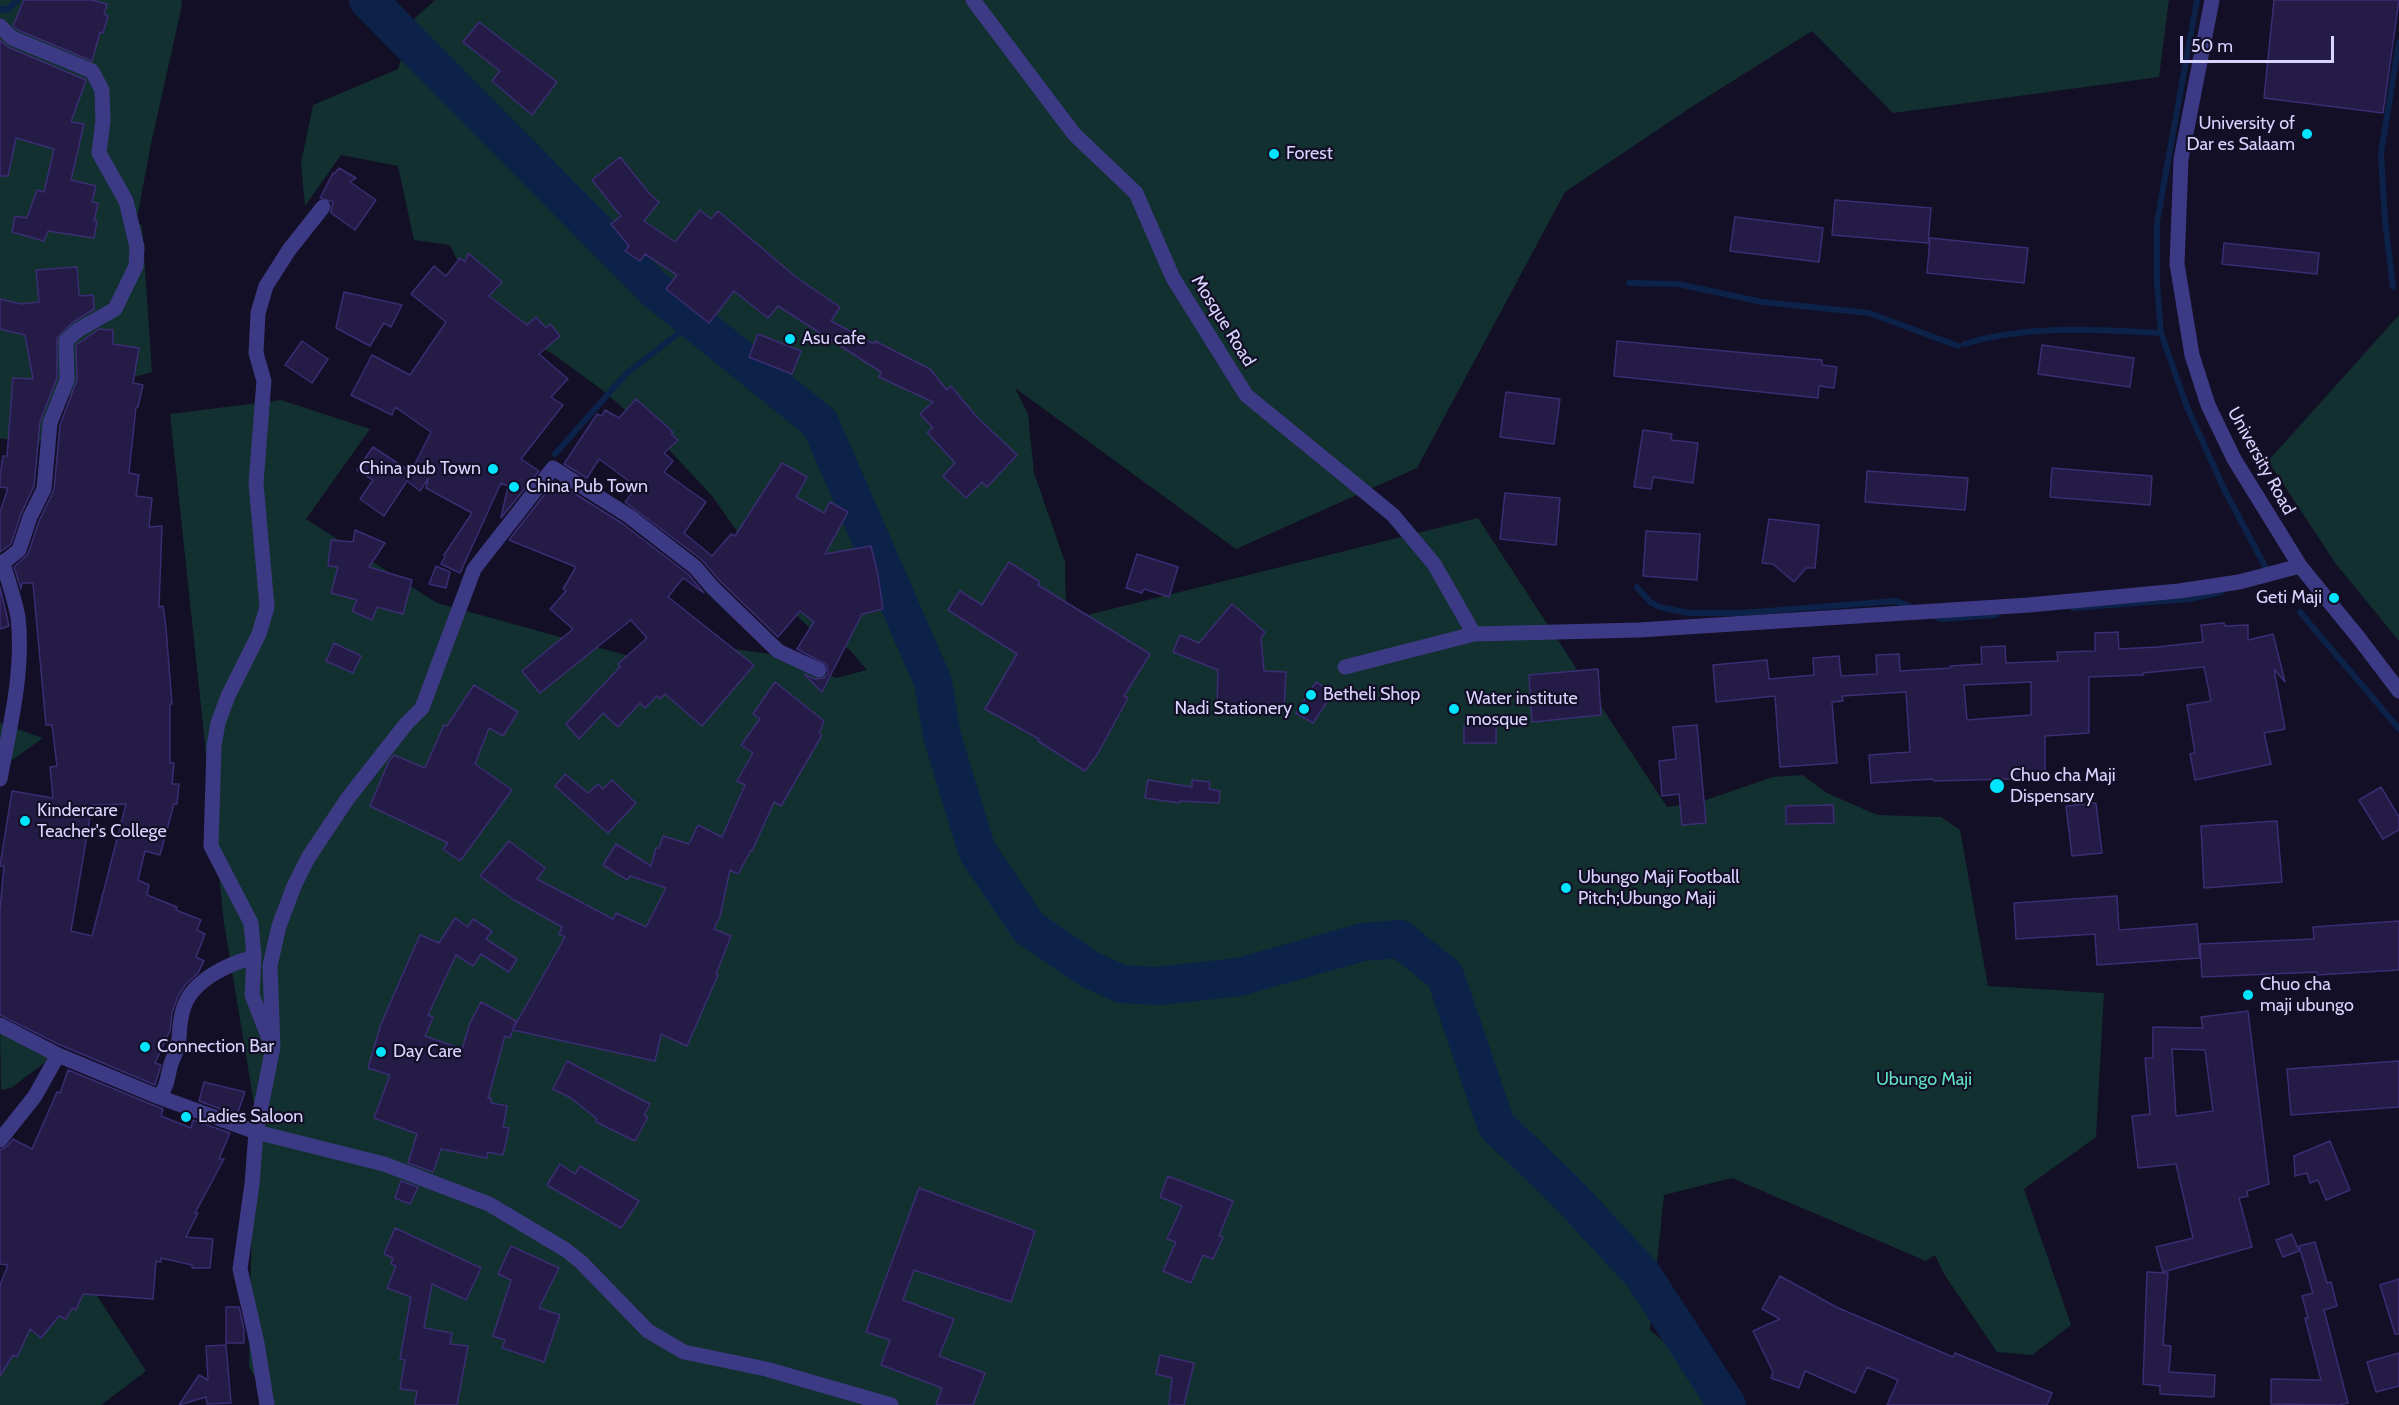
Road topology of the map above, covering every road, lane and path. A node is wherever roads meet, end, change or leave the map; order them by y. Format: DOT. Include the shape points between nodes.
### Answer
graph roads {
  1 [pos="973,0"];
  2 [pos="2212,0"];
  3 [pos="0,26"];
  4 [pos="323,207"];
  5 [pos="2,563"];
  6 [pos="2300,566"];
  7 [pos="1474,634"];
  8 [pos="1345,667"];
  9 [pos="819,670"];
  10 [pos="2399,691"];
  11 [pos="0,779"];
  12 [pos="254,957"];
  13 [pos="0,1025"];
  14 [pos="273,1047"];
  15 [pos="58,1055"];
  16 [pos="159,1097"];
  17 [pos="256,1132"];
  18 [pos="0,1140"];
  19 [pos="267,1405"];
  20 [pos="891,1405"];
  1 -- 7 [label="street, Mosque Road" via="1074,134 1136,193 1173,278 1246,395 1393,515 1434,564"];
  2 -- 6 [label="street, University Road" via="2181,159 2176,264 2192,355 2208,405 2234,459"];
  3 -- 5 [label="street" via="12,38 92,71 97,78 103,105 99,153 126,201 137,248 136,266 115,309 66,341 67,380 50,423 45,489 19,550"];
  4 -- 12 [label="street" via="266,286 258,313 256,353 264,381 256,483 267,608 259,634 228,696 214,746 211,846 251,923"];
  5 -- 11 [label="street" via="18,617 18,685"];
  6 -- 7 [label="street" via="2239,582 2179,591 2029,605 1607,632"];
  6 -- 10 [label="street, University Road"];
  7 -- 8 [label="street"];
  9 -- 14 [label="street" via="778,651 695,567 629,516 552,468 474,569 422,708 348,798 294,886 270,966"];
  12 -- 14 [label="street" via="252,994"];
  12 -- 16 [label="street" via="214,972 183,1008 178,1048 167,1088"];
  13 -- 15 [label="street"];
  14 -- 17 [label="street"];
  15 -- 16 [label="street"];
  15 -- 18 [label="street" via="35,1096"];
  16 -- 17 [label="street"];
  17 -- 19 [label="street" via="240,1269"];
  17 -- 20 [label="street" via="384,1164 503,1211 566,1250 648,1331 684,1352 766,1369"];
}
